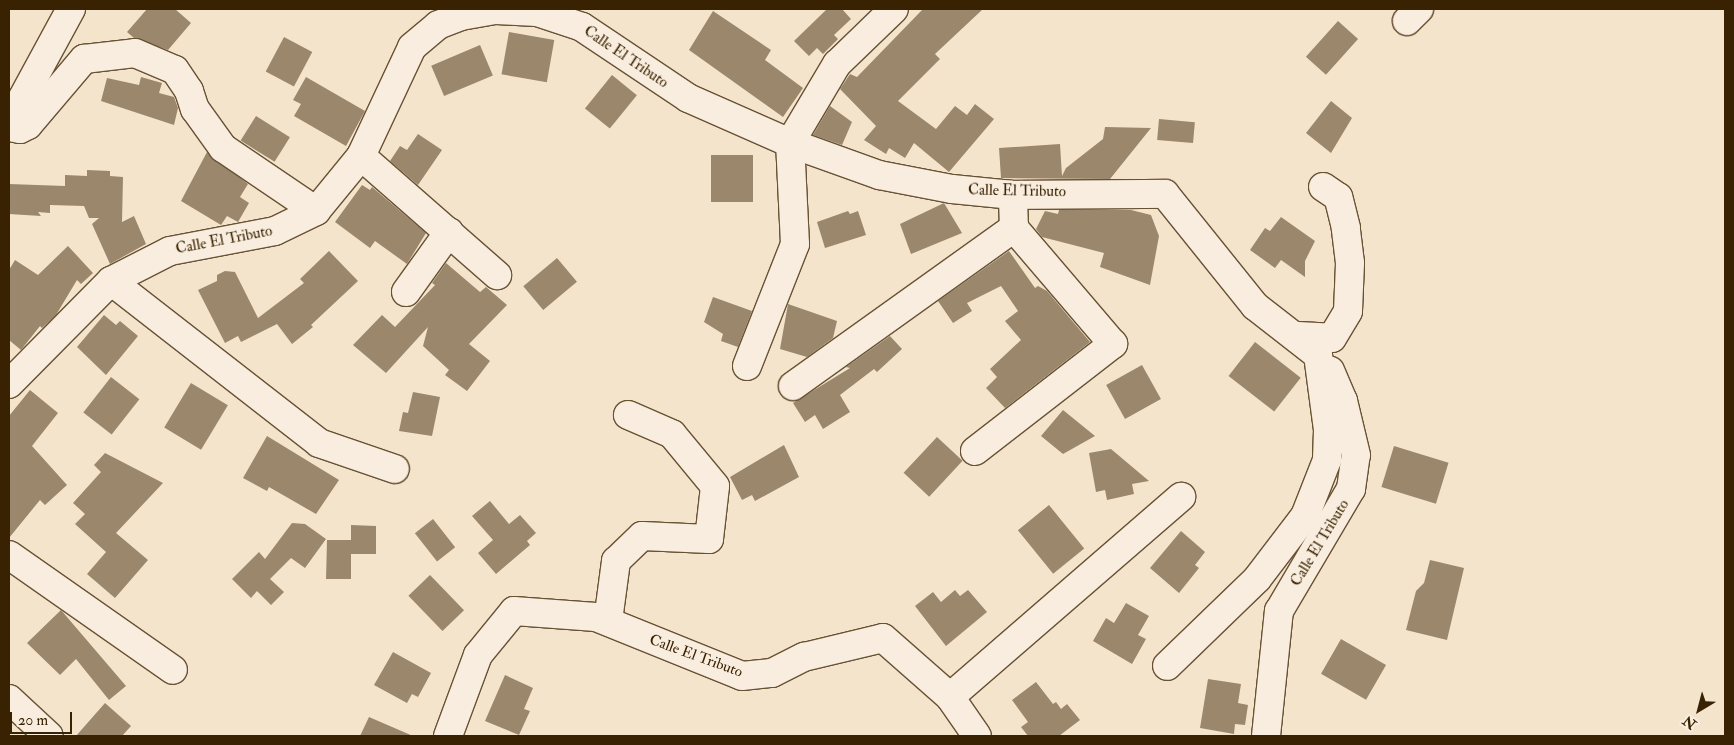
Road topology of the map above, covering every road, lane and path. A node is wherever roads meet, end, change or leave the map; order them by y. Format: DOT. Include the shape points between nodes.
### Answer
graph roads {
  1 [pos="71,9"];
  2 [pos="894,9"];
  3 [pos="9,125"];
  4 [pos="790,143"];
  5 [pos="361,156"];
  6 [pos="1323,187"];
  7 [pos="1013,194"];
  8 [pos="316,211"];
  9 [pos="1014,228"];
  10 [pos="449,232"];
  11 [pos="497,275"];
  12 [pos="111,281"];
  13 [pos="406,292"];
  14 [pos="1298,336"];
  15 [pos="1318,355"];
  16 [pos="747,366"];
  17 [pos="9,384"];
  18 [pos="794,386"];
  19 [pos="628,415"];
  20 [pos="975,451"];
  21 [pos="395,469"];
  22 [pos="1180,497"];
  23 [pos="9,555"];
  24 [pos="608,622"];
  25 [pos="1167,666"];
  26 [pos="173,670"];
  27 [pos="950,697"];
  28 [pos="9,699"];
  29 [pos="49,736"];
  30 [pos="448,736"];
  31 [pos="977,736"];
  32 [pos="1266,736"];
  1 -- 3 [label="street"];
  2 -- 4 [label="street" via="837,64"];
  3 -- 8 [label="street" via="20,129 28,126 84,59 135,53 176,70 190,91 195,109 223,148"];
  4 -- 5 [label="street, Calle El Tributo" via="688,98 582,27 537,12 496,10 462,16 438,25 412,47"];
  4 -- 7 [label="street, Calle El Tributo" via="879,175 952,189"];
  4 -- 16 [label="street" via="795,244"];
  5 -- 8 [label="street, Calle El Tributo"];
  5 -- 10 [label="street"];
  6 -- 14 [label="street" via="1338,197 1346,228 1350,263 1348,311 1332,338"];
  7 -- 9 [label="street"];
  7 -- 14 [label="street, Calle El Tributo" via="1165,194 1255,306"];
  8 -- 12 [label="street, Calle El Tributo" via="276,231 170,251"];
  9 -- 18 [label="street"];
  9 -- 20 [label="street" via="1113,344"];
  10 -- 11 [label="street"];
  10 -- 13 [label="street"];
  12 -- 17 [label="street, Calle El Tributo"];
  12 -- 21 [label="street" via="318,443"];
  14 -- 15 [label="street, Calle El Tributo"];
  15 -- 25 [label="street, Calle El Tributo" via="1328,430 1327,460 1305,516 1257,579"];
  15 -- 32 [label="street, Calle El Tributo" via="1330,370 1344,401 1356,455 1351,489 1279,611"];
  19 -- 24 [label="street" via="672,434 715,486 709,539 642,536 616,561"];
  22 -- 27 [label="street"];
  23 -- 26 [label="street"];
  24 -- 27 [label="street, Calle El Tributo" via="742,676 772,673 804,657 883,638"];
  24 -- 30 [label="street, Calle El Tributo" via="596,617 514,610 478,655"];
  27 -- 31 [label="street, Calle El Tributo"];
  28 -- 29 [label="street"];
}
